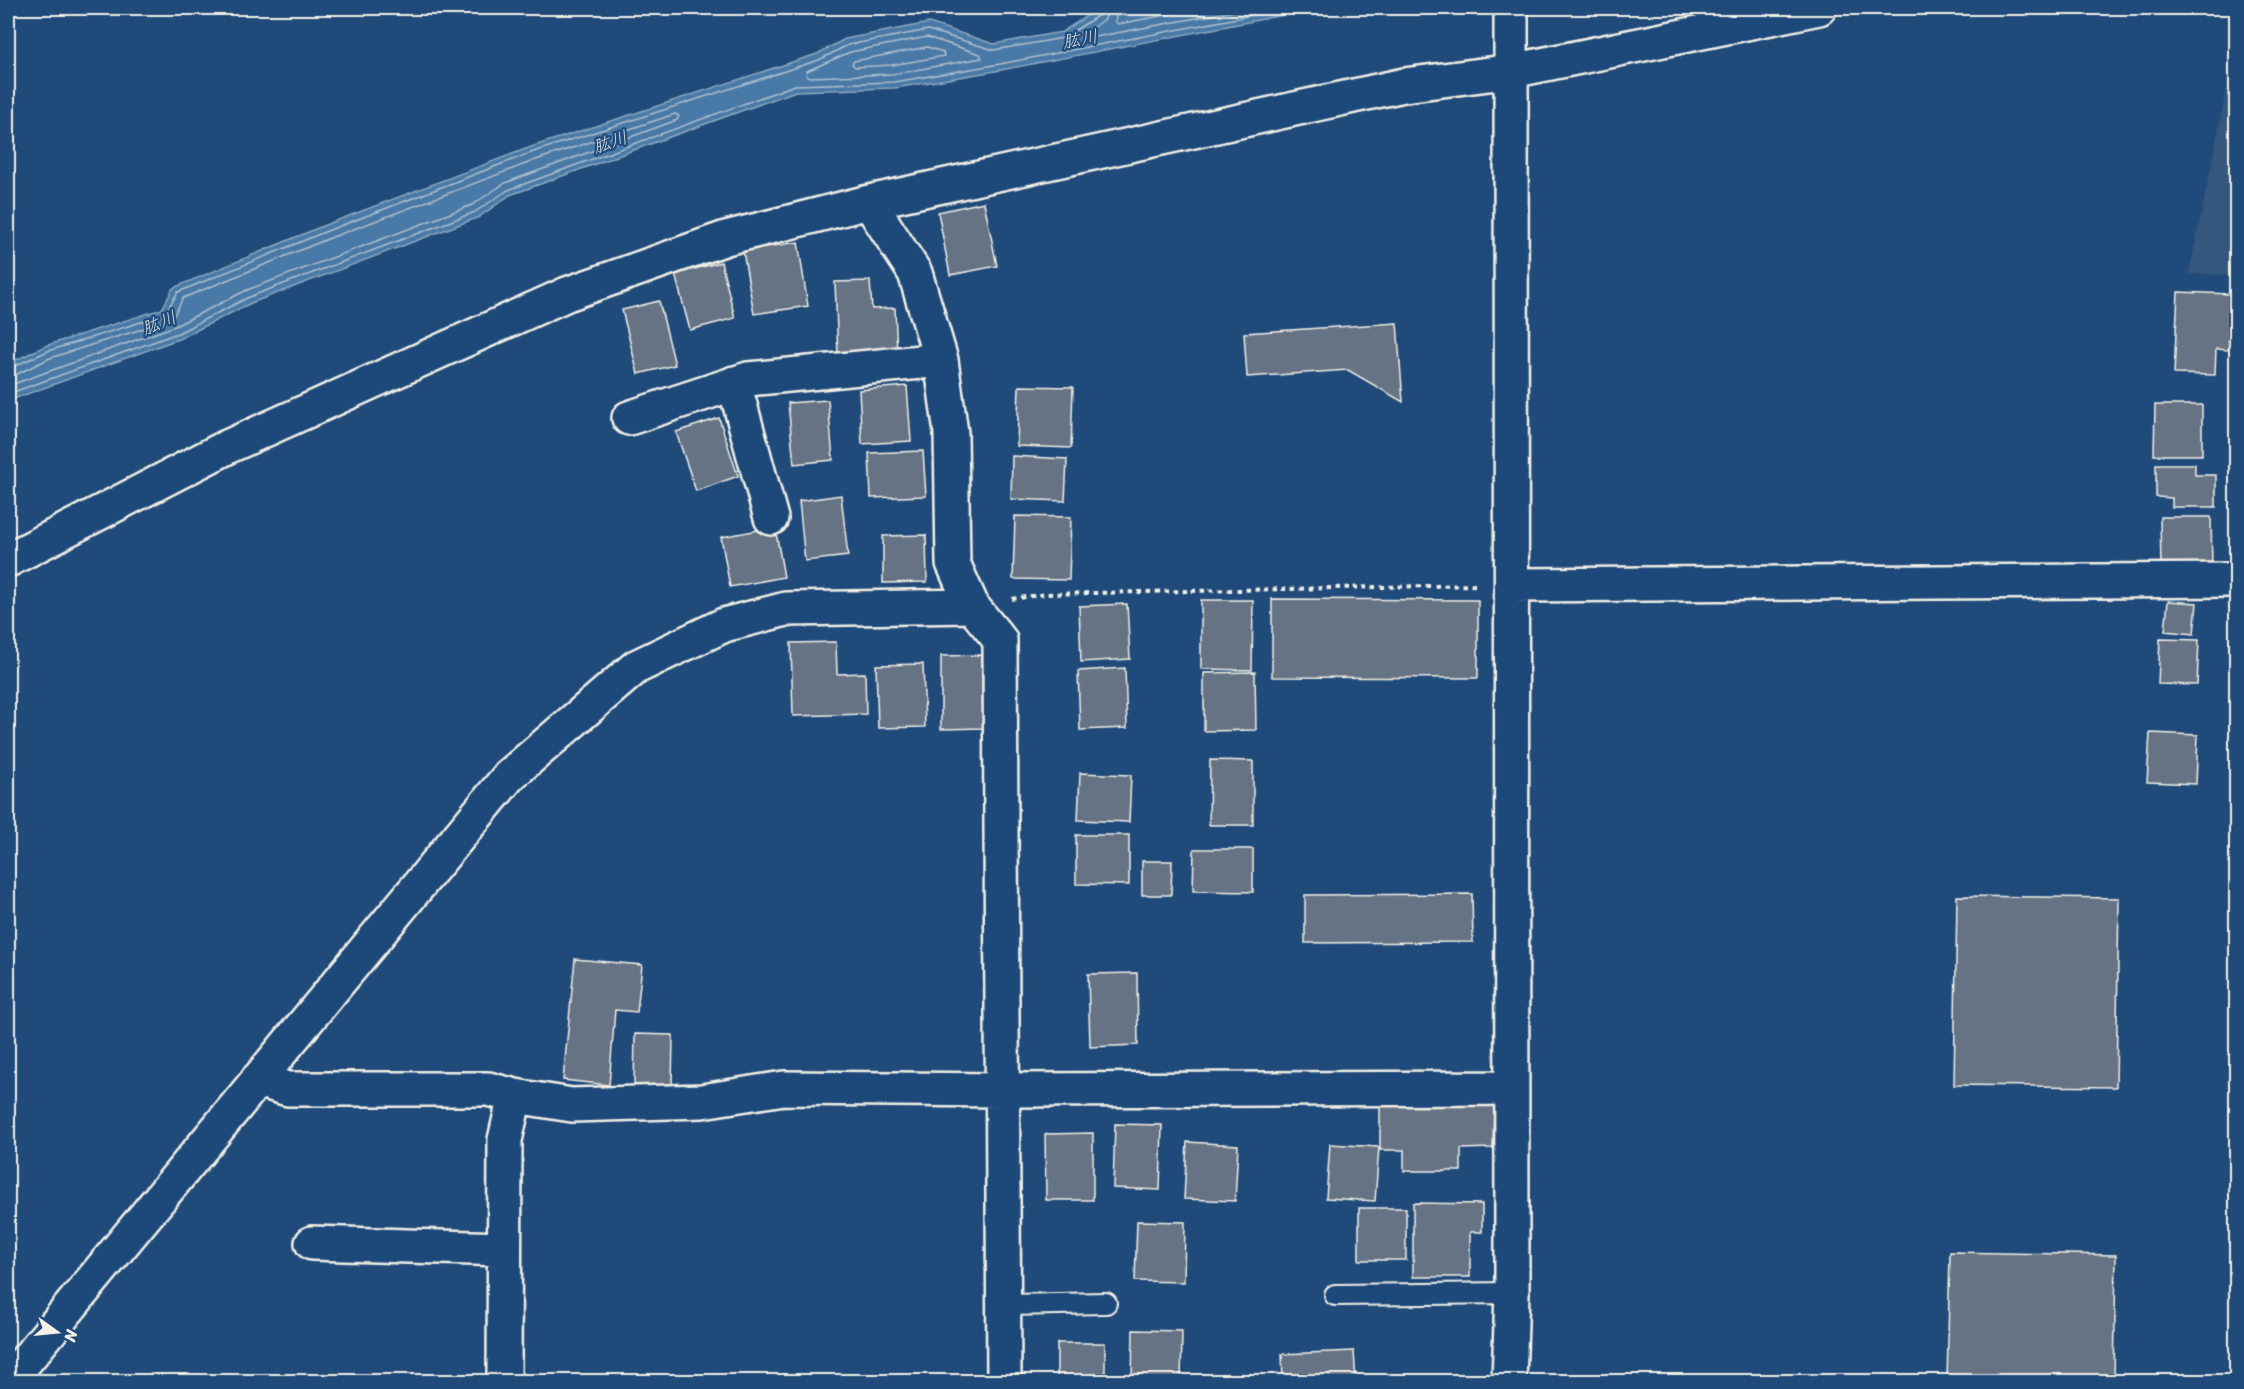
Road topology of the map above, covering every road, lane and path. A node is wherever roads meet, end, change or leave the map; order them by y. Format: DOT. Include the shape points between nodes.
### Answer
graph roads {
  1 [pos="1511,8"];
  2 [pos="1820,8"];
  3 [pos="1511,60"];
  4 [pos="869,202"];
  5 [pos="941,360"];
  6 [pos="735,383"];
  7 [pos="629,418"];
  8 [pos="771,518"];
  9 [pos="8,560"];
  10 [pos="2236,580"];
  11 [pos="1512,585"];
  12 [pos="972,606"];
  13 [pos="257,1080"];
  14 [pos="1511,1088"];
  15 [pos="1003,1090"];
  16 [pos="515,1096"];
  17 [pos="312,1243"];
  18 [pos="504,1248"];
  19 [pos="1512,1293"];
  20 [pos="1335,1295"];
  21 [pos="1106,1303"];
  22 [pos="1004,1305"];
  23 [pos="8,1382"];
  24 [pos="504,1382"];
  25 [pos="1004,1382"];
  26 [pos="1509,1382"];
  1 -- 3 [label="street"];
  2 -- 3 [label="street"];
  3 -- 4 [label="street"];
  3 -- 11 [label="street"];
  4 -- 5 [label="street" via="915,273"];
  4 -- 9 [label="street" via="726,238 567,294 227,447"];
  5 -- 6 [label="street"];
  5 -- 12 [label="street" via="951,433 953,563"];
  6 -- 7 [label="street"];
  6 -- 8 [label="street"];
  10 -- 11 [label="street"];
  11 -- 12 [label="path" via="1046,594"];
  11 -- 14 [label="street"];
  12 -- 13 [label="street" via="786,609 724,625 636,667 509,776"];
  12 -- 15 [label="street" via="1000,640"];
  13 -- 16 [label="street" via="288,1089 488,1089"];
  13 -- 23 [label="street"];
  14 -- 15 [label="street"];
  14 -- 19 [label="street"];
  15 -- 16 [label="street" via="784,1088 702,1101 572,1105"];
  15 -- 22 [label="street"];
  16 -- 18 [label="street" via="506,1140"];
  17 -- 18 [label="street"];
  18 -- 24 [label="street"];
  19 -- 20 [label="lane"];
  19 -- 26 [label="street"];
  21 -- 22 [label="lane"];
  22 -- 25 [label="street"];
}
